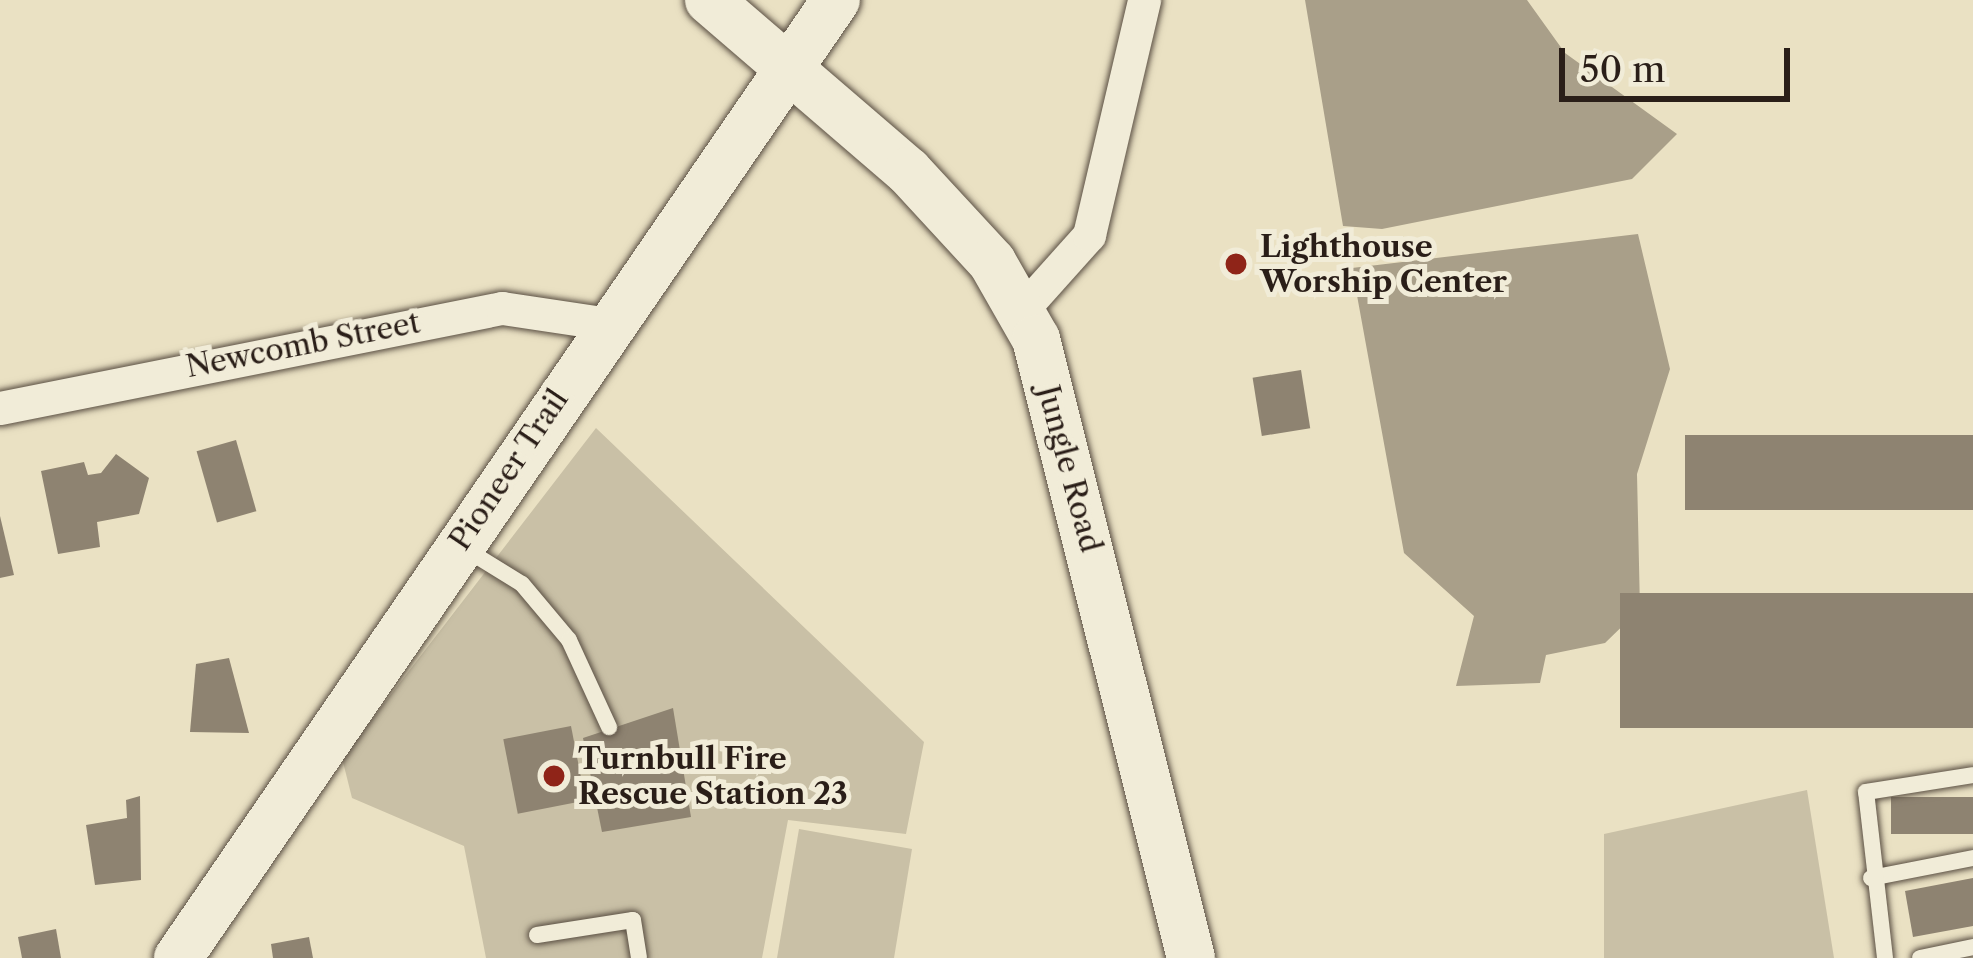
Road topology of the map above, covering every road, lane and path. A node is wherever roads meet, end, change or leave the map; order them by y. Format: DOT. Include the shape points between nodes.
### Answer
graph roads {
  1 [pos="710,0"];
  2 [pos="836,0"];
  3 [pos="1144,0"];
  4 [pos="785,72"];
  5 [pos="1021,311"];
  6 [pos="609,324"];
  7 [pos="0,408"];
  8 [pos="458,545"];
  9 [pos="608,727"];
  10 [pos="1973,775"];
  11 [pos="1973,858"];
  12 [pos="1870,878"];
  13 [pos="537,935"];
  14 [pos="1973,947"];
  15 [pos="178,958"];
  16 [pos="639,958"];
  17 [pos="1190,958"];
  18 [pos="1885,958"];
  19 [pos="1920,958"];
  1 -- 4 [label="street"];
  2 -- 4 [label="street, Pioneer Trail"];
  3 -- 5 [label="street" via="1089,235"];
  4 -- 5 [label="street, Jungle Road" via="908,172"];
  4 -- 6 [label="street, Pioneer Trail"];
  5 -- 17 [label="street, Jungle Road" via="1154,782"];
  6 -- 7 [label="street, Newcomb Street" via="502,308"];
  6 -- 8 [label="street, Pioneer Trail"];
  8 -- 9 [label="lane" via="522,584 569,640"];
  8 -- 15 [label="street, Pioneer Trail"];
  10 -- 12 [label="lane" via="1866,792"];
  11 -- 12 [label="lane"];
  12 -- 18 [label="lane"];
  13 -- 16 [label="lane" via="633,920"];
  14 -- 19 [label="lane"];
}
